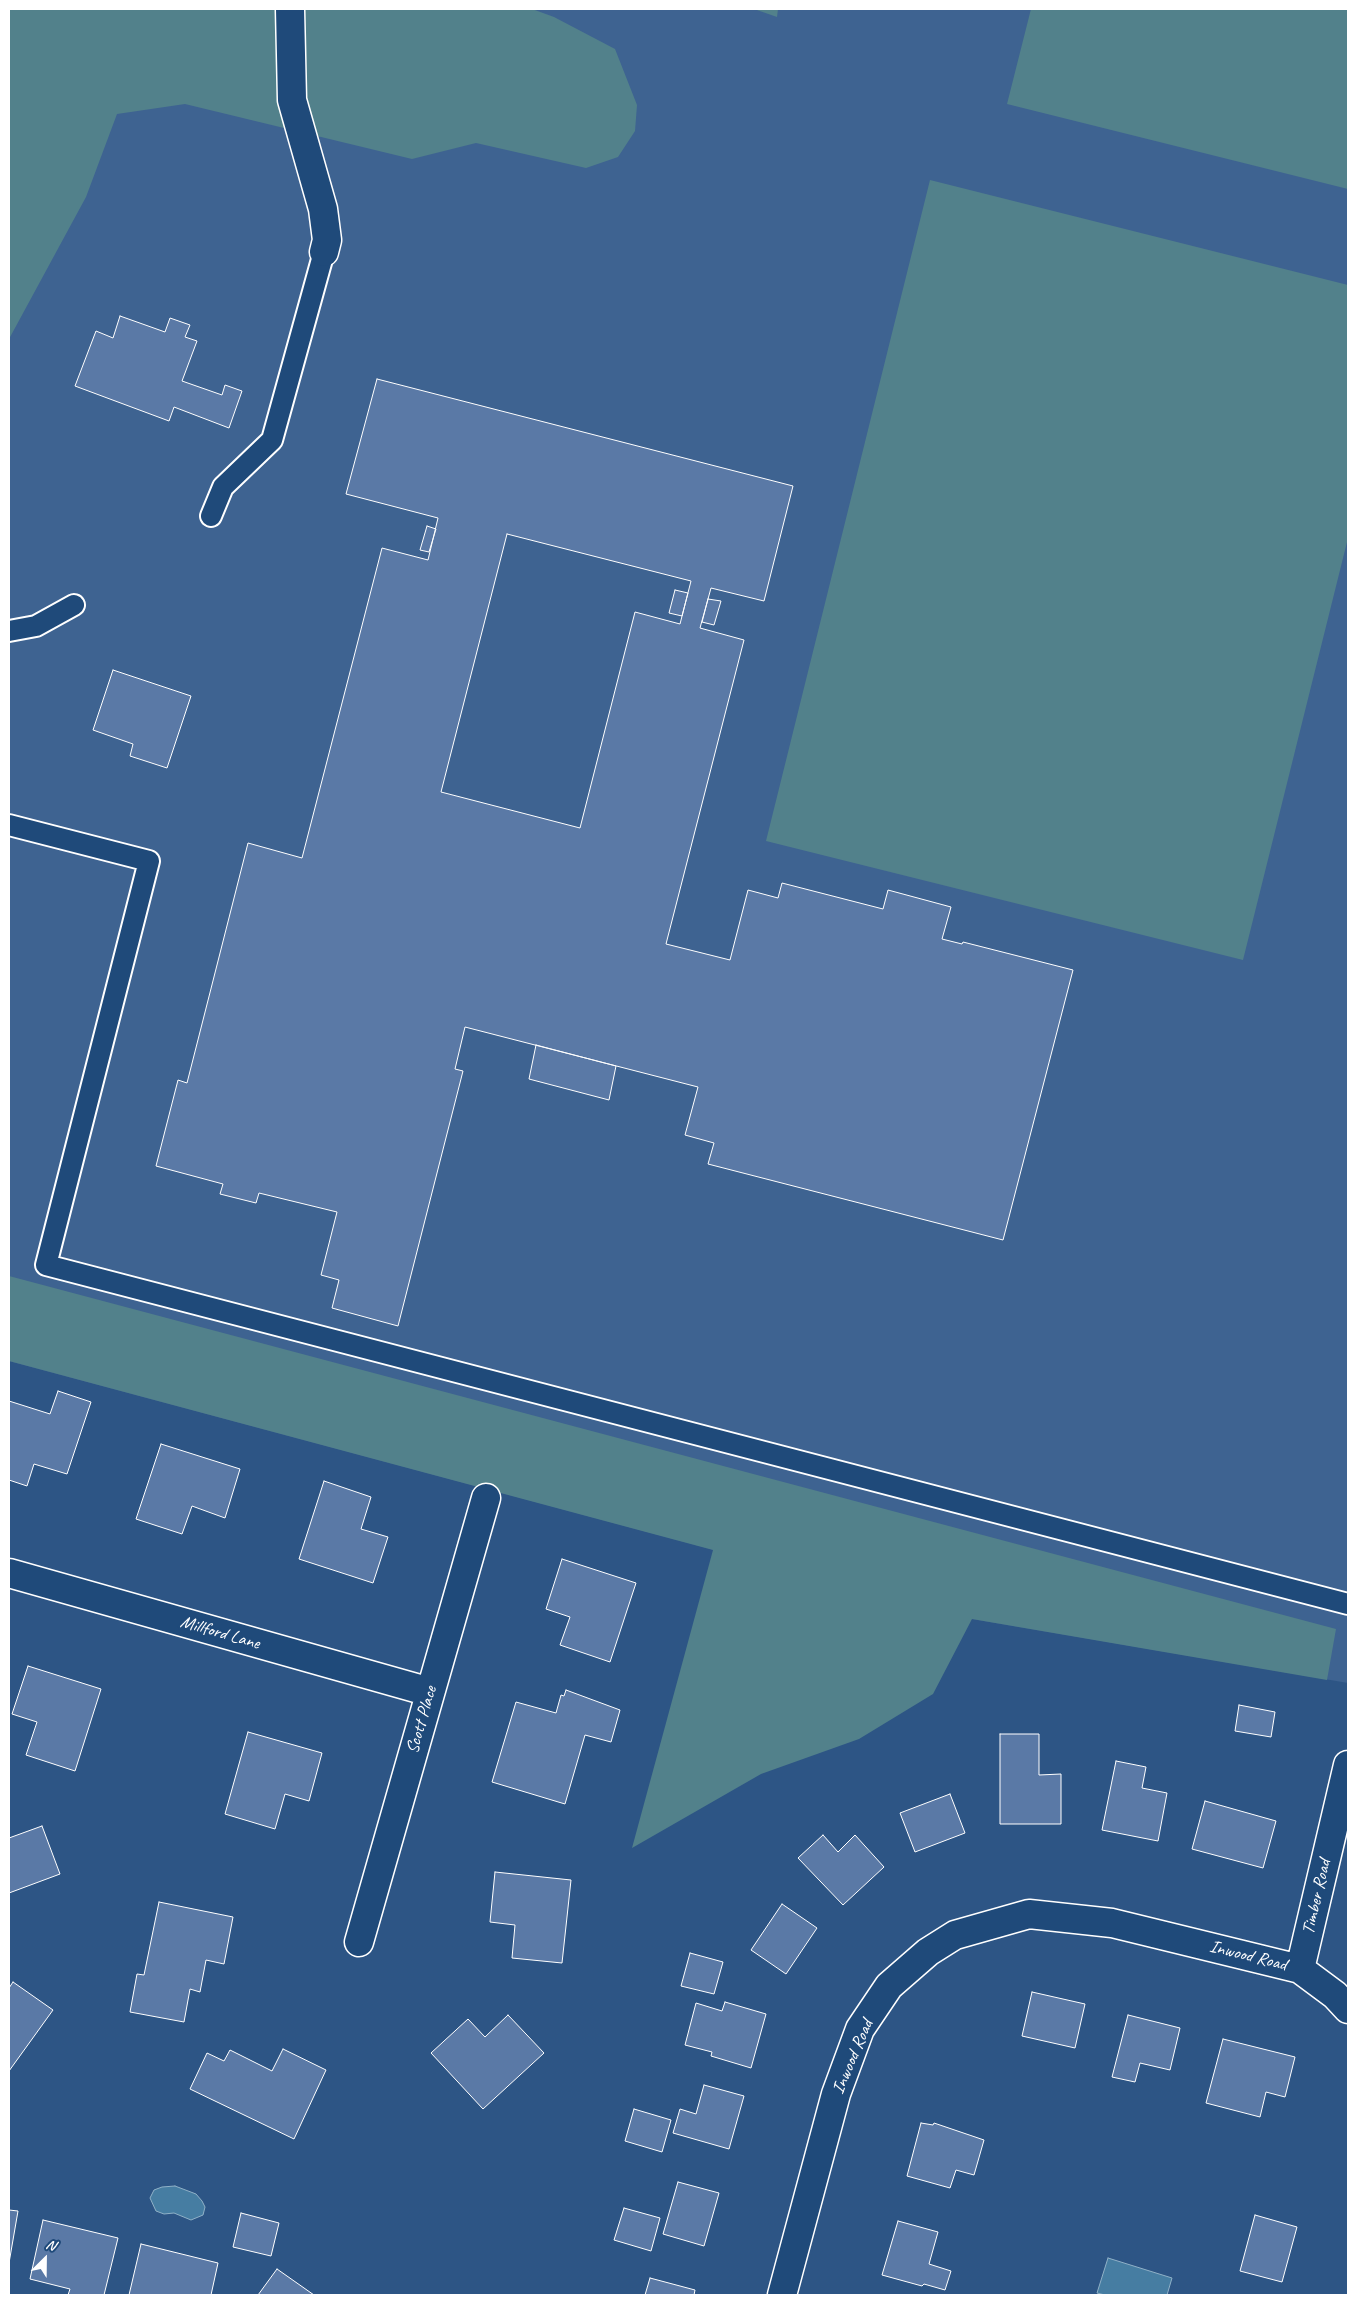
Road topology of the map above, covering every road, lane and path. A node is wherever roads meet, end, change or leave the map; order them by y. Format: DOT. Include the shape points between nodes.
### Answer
graph roads {
  1 [pos="290,9"];
  2 [pos="324,252"];
  3 [pos="211,516"];
  4 [pos="74,605"];
  5 [pos="9,631"];
  6 [pos="9,825"];
  7 [pos="486,1498"];
  8 [pos="9,1573"];
  9 [pos="1348,1604"];
  10 [pos="430,1692"];
  11 [pos="1348,1765"];
  12 [pos="359,1942"];
  13 [pos="1300,1969"];
  14 [pos="1348,2009"];
  15 [pos="782,2295"];
  1 -- 2 [label="street" via="292,100 323,209 327,240"];
  2 -- 3 [label="lane" via="272,440 223,487"];
  4 -- 5 [label="lane" via="36,626"];
  6 -- 9 [label="lane" via="149,861 46,1265"];
  7 -- 10 [label="street, Scott Place"];
  8 -- 10 [label="street, Millford Lane"];
  10 -- 12 [label="street, Scott Place"];
  11 -- 13 [label="street, Timber Road"];
  13 -- 14 [label="street"];
  13 -- 15 [label="street, Inwood Road" via="1112,1922 1029,1914 955,1935 928,1952 890,1986 860,2030 836,2094"];
}
